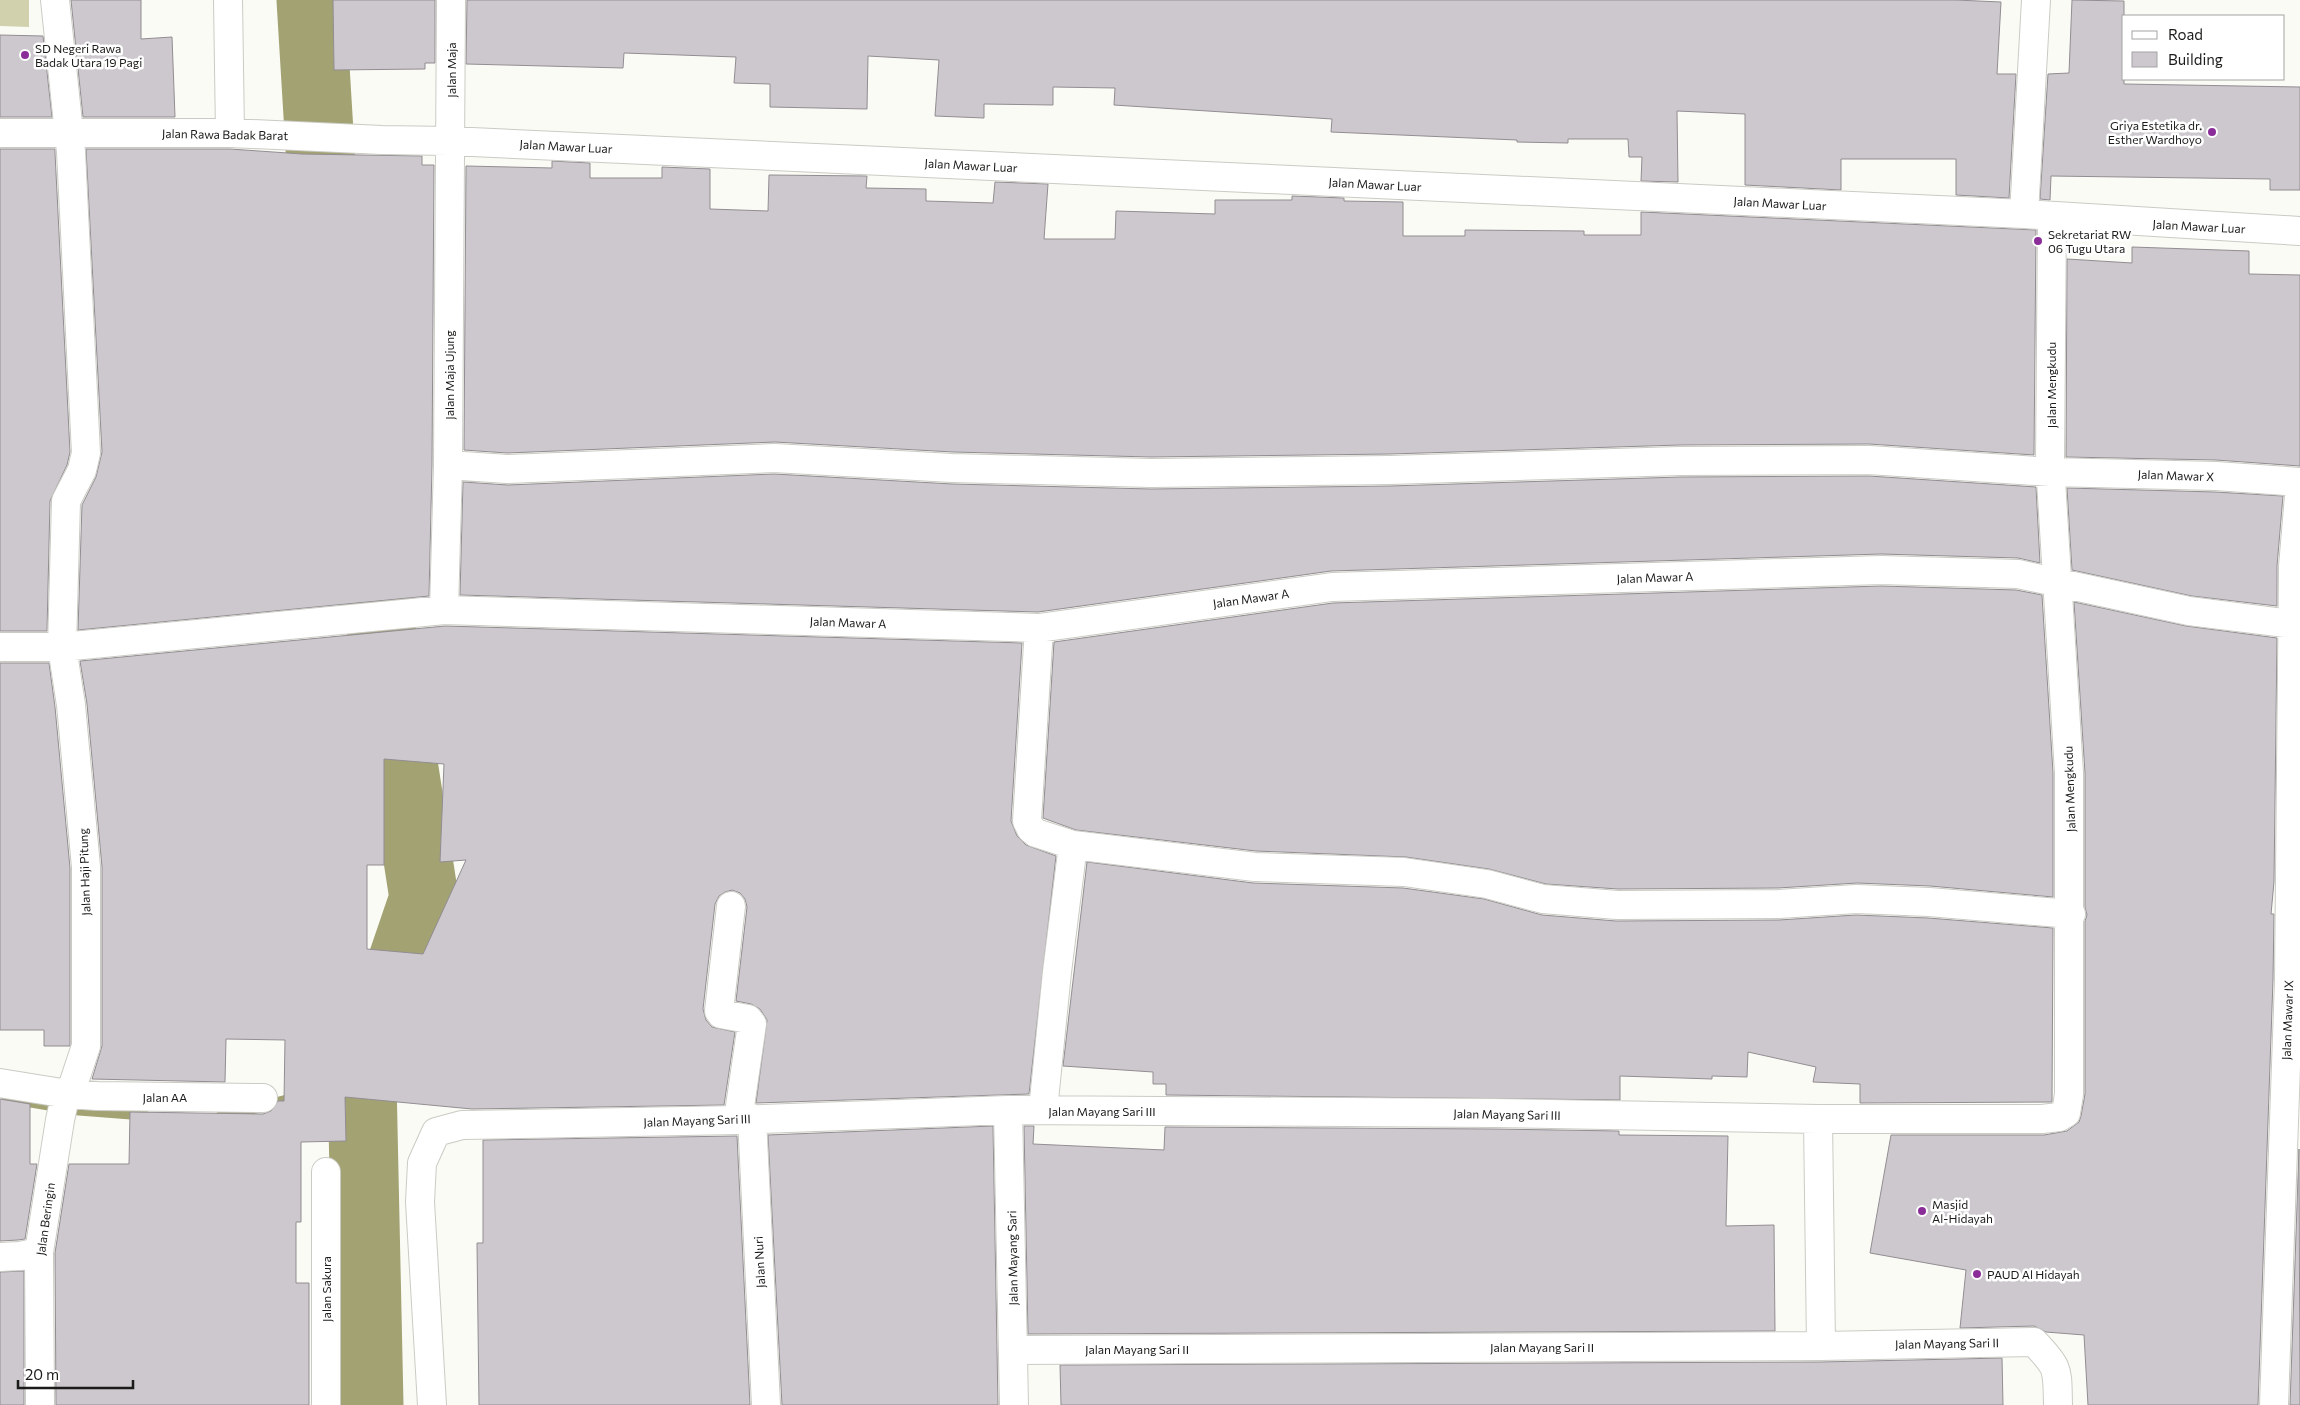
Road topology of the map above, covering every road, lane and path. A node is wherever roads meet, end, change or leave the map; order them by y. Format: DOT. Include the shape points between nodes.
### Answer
graph roads {
  1 [pos="55,0"];
  2 [pos="228,0"];
  3 [pos="451,0"];
  4 [pos="2036,0"];
  5 [pos="0,133"];
  6 [pos="69,133"];
  7 [pos="230,133"];
  8 [pos="450,141"];
  9 [pos="2024,214"];
  10 [pos="2052,218"];
  11 [pos="2300,231"];
  12 [pos="448,465"];
  13 [pos="2051,472"];
  14 [pos="2300,483"];
  15 [pos="2057,583"];
  16 [pos="444,610"];
  17 [pos="2292,624"];
  18 [pos="1039,628"];
  19 [pos="0,647"];
  20 [pos="62,647"];
  21 [pos="1073,845"];
  22 [pos="731,906"];
  23 [pos="2071,914"];
  24 [pos="0,1083"];
  25 [pos="263,1098"];
  26 [pos="66,1101"];
  27 [pos="1008,1110"];
  28 [pos="1043,1110"];
  29 [pos="745,1119"];
  30 [pos="1818,1119"];
  31 [pos="326,1172"];
  32 [pos="39,1252"];
  33 [pos="0,1257"];
  34 [pos="1821,1346"];
  35 [pos="1014,1350"];
  36 [pos="40,1405"];
  37 [pos="326,1405"];
  38 [pos="432,1405"];
  39 [pos="766,1405"];
  40 [pos="1014,1405"];
  41 [pos="2058,1405"];
  42 [pos="2274,1405"];
  1 -- 6 [label="street, Jalan Haji Pitung"];
  2 -- 7 [label="street"];
  3 -- 8 [label="street, Jalan Maja"];
  4 -- 9 [label="street"];
  5 -- 6 [label="street, Jalan Rawa Badak Barat"];
  6 -- 7 [label="street, Jalan Rawa Badak Barat"];
  6 -- 20 [label="street, Jalan Haji Pitung" via="86,453 82,470 66,501"];
  7 -- 8 [label="street, Jalan Rawa Badak Barat"];
  8 -- 9 [label="street, Jalan Mawar Luar"];
  8 -- 12 [label="street, Jalan Maja Ujung"];
  9 -- 10 [label="street, Jalan Mawar Luar"];
  10 -- 11 [label="street, Jalan Mawar Luar"];
  10 -- 13 [label="street, Jalan Mengkudu"];
  12 -- 13 [label="street, Jalan Mawar X" via="507,469 774,458 1151,474 1680,461 1869,460"];
  12 -- 16 [label="street, Jalan Maja Ujung"];
  13 -- 14 [label="street, Jalan Mawar X" via="2216,476"];
  13 -- 15 [label="street, Jalan Mengkudu"];
  14 -- 17 [label="street, Jalan Mawar IX" via="2292,567"];
  15 -- 17 [label="street, Jalan Mawar A" via="2188,611"];
  15 -- 18 [label="street, Jalan Mawar A" via="2018,574 1881,570 1332,587"];
  15 -- 23 [label="street, Jalan Mengkudu" via="2069,773"];
  16 -- 18 [label="street, Jalan Mawar A"];
  16 -- 20 [label="street, Jalan Mawar A"];
  17 -- 42 [label="street, Jalan Mawar IX" via="2289,980"];
  18 -- 21 [label="street" via="1027,821 1036,833"];
  19 -- 20 [label="street, Jalan Mawar A"];
  20 -- 26 [label="street, Jalan Haji Pitung" via="71,705 86,867 86,1046"];
  21 -- 23 [label="street" via="1255,867 1404,872 1487,884 1543,899 1616,905 1779,904 1856,899"];
  21 -- 28 [label="street"];
  22 -- 29 [label="street, Jalan Nuri" via="719,1011 748,1019 752,1024"];
  23 -- 30 [label="street, Jalan Mengkudu" via="2069,1094 2066,1113 2042,1119"];
  24 -- 26 [label="street, Jalan AA"];
  25 -- 26 [label="street, Jalan AA"];
  26 -- 32 [label="street, Jalan Beringin"];
  27 -- 28 [label="street, Jalan Mayang Sari III"];
  27 -- 29 [label="street, Jalan Mayang Sari III"];
  27 -- 35 [label="street, Jalan Mayang Sari"];
  28 -- 30 [label="street, Jalan Mayang Sari III"];
  29 -- 38 [label="street, Jalan Mayang Sari III" via="462,1125 436,1132 422,1164 420,1202"];
  29 -- 39 [label="street, Jalan Nuri"];
  30 -- 34 [label="street"];
  31 -- 37 [label="street, Jalan Sakura"];
  32 -- 33 [label="street"];
  32 -- 36 [label="street, Jalan Beringin"];
  34 -- 35 [label="street, Jalan Mayang Sari II"];
  34 -- 41 [label="street, Jalan Mayang Sari II" via="2034,1342 2057,1370"];
  35 -- 40 [label="street, Jalan Mayang Sari"];
}
